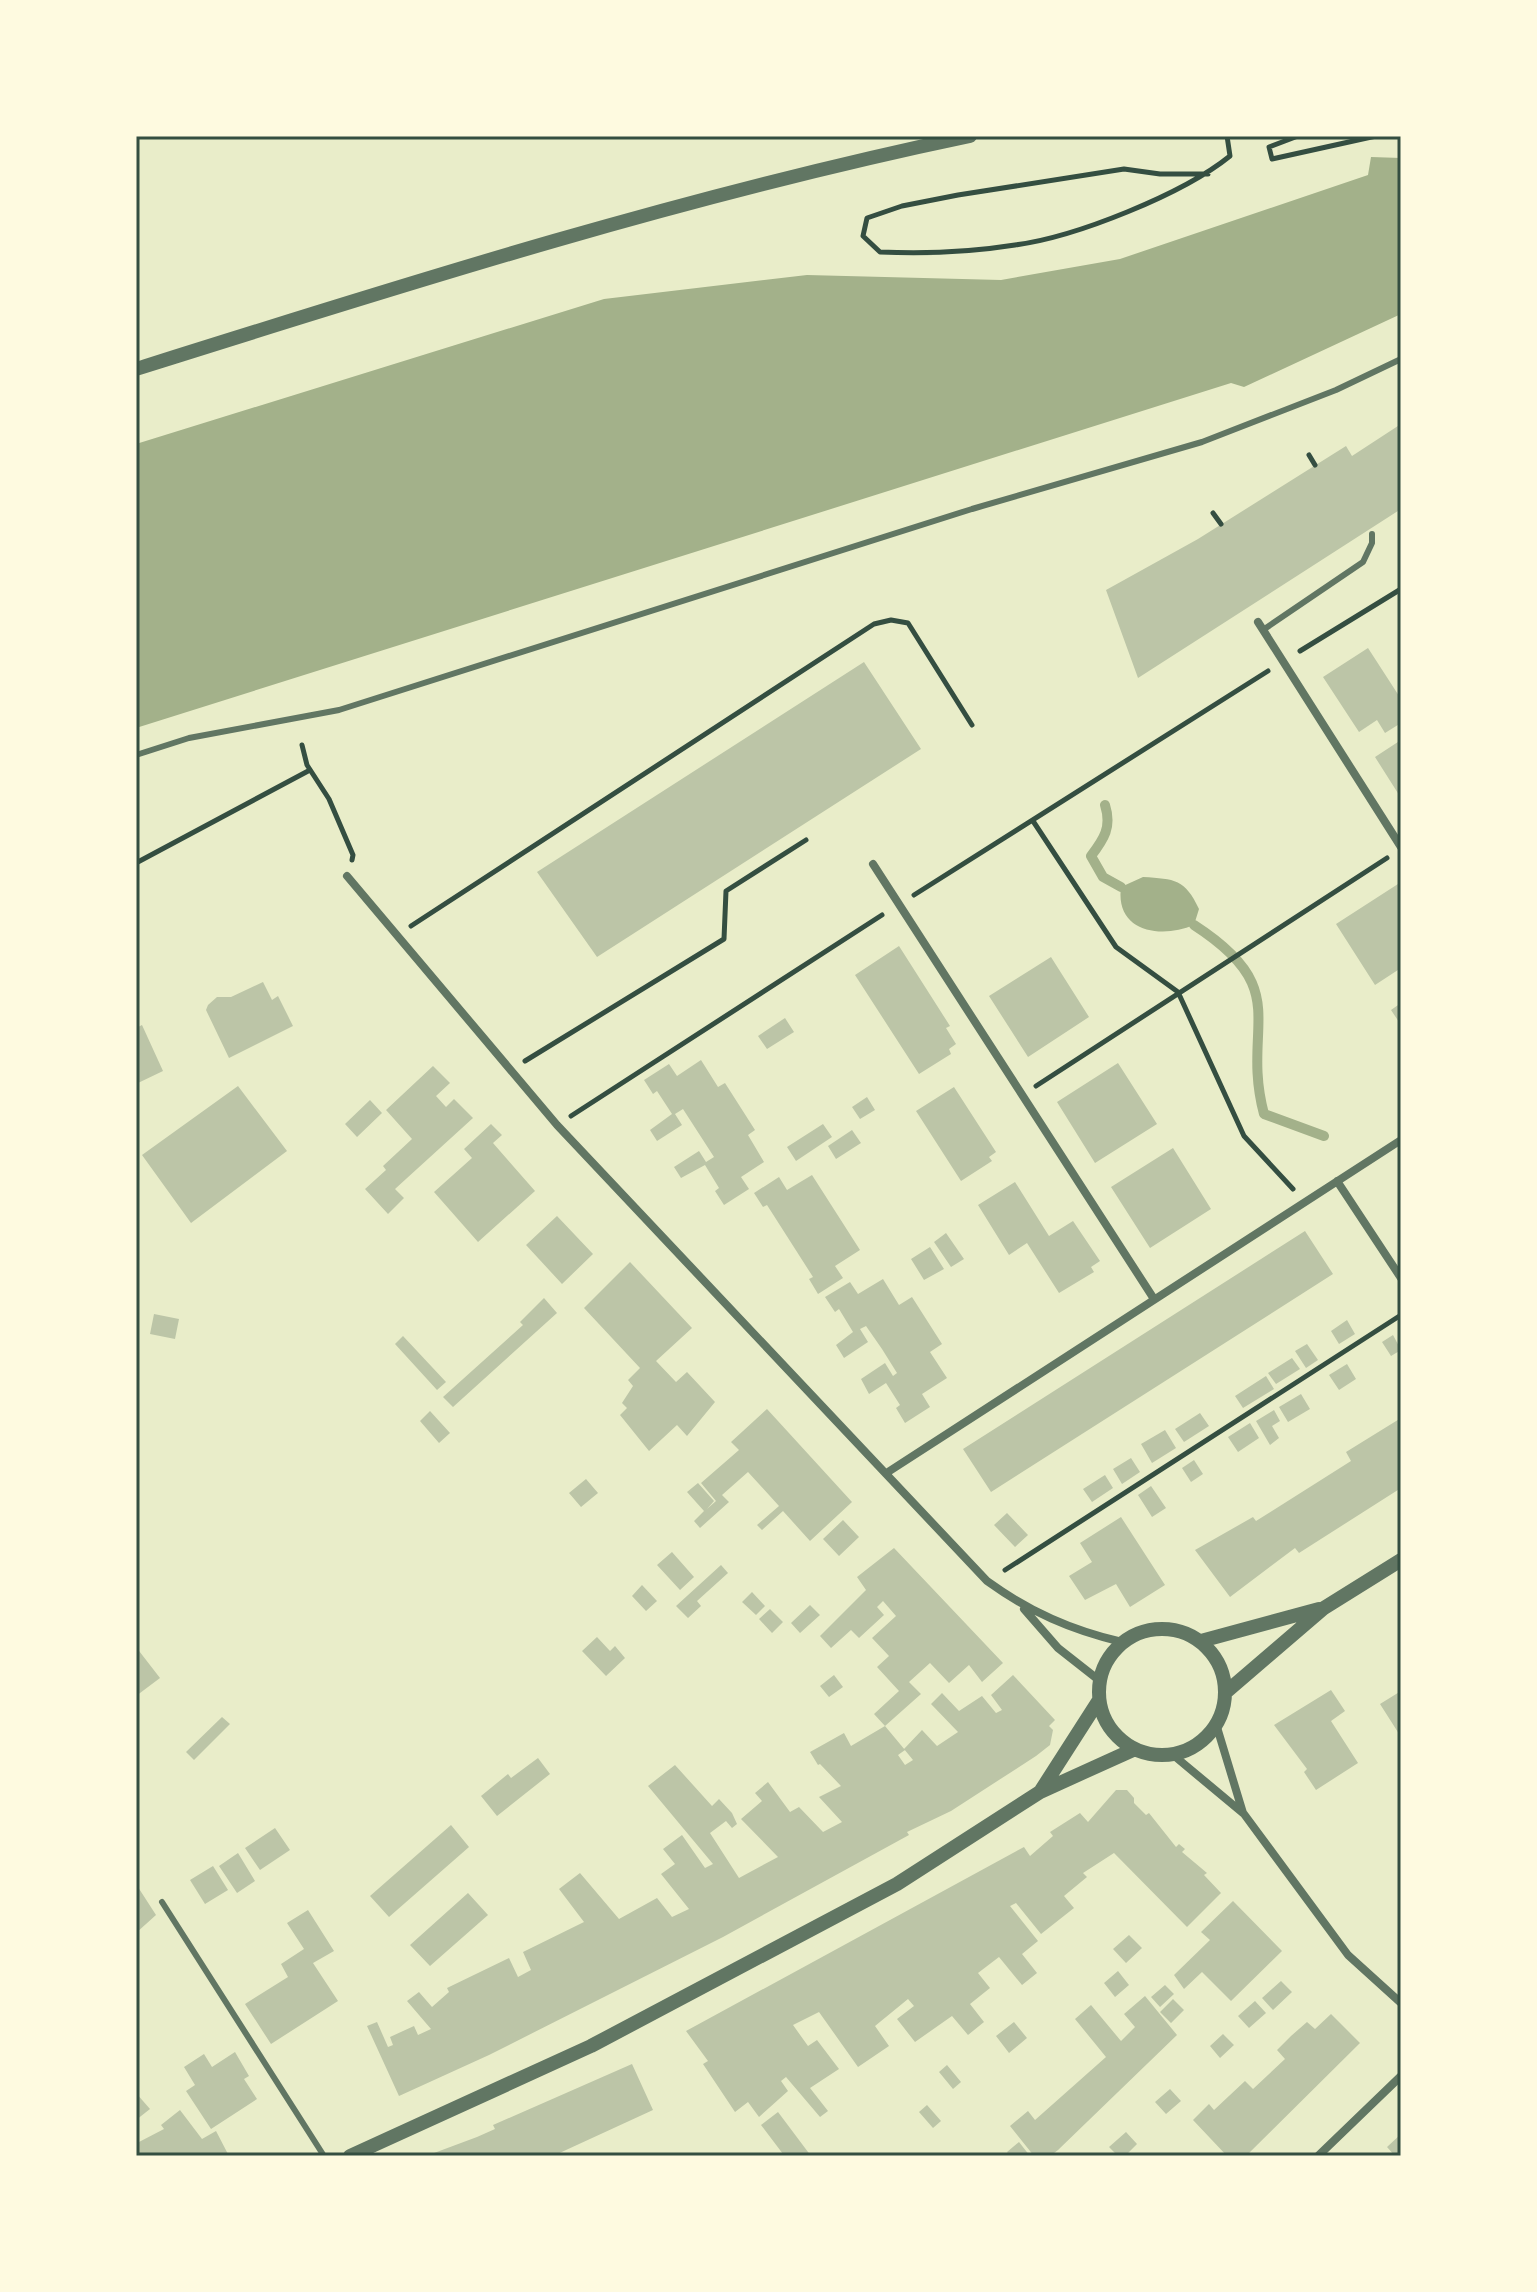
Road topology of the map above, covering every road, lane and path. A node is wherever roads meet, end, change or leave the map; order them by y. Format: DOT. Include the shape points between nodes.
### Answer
graph roads {
  1 [pos="970,136"];
  2 [pos="1227,136"];
  3 [pos="1298,136"];
  4 [pos="1376,136"];
  5 [pos="1208,174"];
  6 [pos="1401,359"];
  7 [pos="136,369"];
  8 [pos="1309,455"];
  9 [pos="1315,465"];
  10 [pos="1213,513"];
  11 [pos="1221,524"];
  12 [pos="1372,534"];
  13 [pos="1401,589"];
  14 [pos="1260,626"];
  15 [pos="1284,661"];
  16 [pos="972,725"];
  17 [pos="302,745"];
  18 [pos="136,755"];
  19 [pos="310,770"];
  20 [pos="1033,821"];
  21 [pos="806,840"];
  22 [pos="1401,847"];
  23 [pos="1388,857"];
  24 [pos="136,863"];
  25 [pos="873,864"];
  26 [pos="347,876"];
  27 [pos="898,905"];
  28 [pos="397,935"];
  29 [pos="1178,992"];
  30 [pos="511,1070"];
  31 [pos="1022,1095"];
  32 [pos="557,1125"];
  33 [pos="1401,1140"];
  34 [pos="1337,1181"];
  35 [pos="1303,1204"];
  36 [pos="1401,1278"];
  37 [pos="1154,1299"];
  38 [pos="1401,1315"];
  39 [pos="888,1472"];
  40 [pos="1401,1560"];
  41 [pos="987,1581"];
  42 [pos="1021,1606"];
  43 [pos="1324,1608"];
  44 [pos="1201,1641"];
  45 [pos="1122,1642"];
  46 [pos="1100,1681"];
  47 [pos="1225,1693"];
  48 [pos="1099,1700"];
  49 [pos="1216,1724"];
  50 [pos="1135,1749"];
  51 [pos="1172,1754"];
  52 [pos="1040,1792"];
  53 [pos="1244,1814"];
  54 [pos="162,1902"];
  55 [pos="1401,2003"];
  56 [pos="1401,2076"];
  57 [pos="354,2155"];
  58 [pos="324,2156"];
  59 [pos="1318,2156"];
  1 -- 7 [label="street" via="638,215"];
  2 -- 5 [label="path" via="1230,156"];
  3 -- 4 [label="path" via="1269,147 1272,159"];
  5 -- 5 [label="path" via="1087,225 1017,245 911,254 880,252 863,236 867,218 902,206 1032,181 1124,169"];
  6 -- 18 [label="lane" via="1202,442 972,509 339,710 189,738"];
  8 -- 9 [label="path"];
  10 -- 11 [label="path"];
  12 -- 14 [label="lane" via="1363,562"];
  13 -- 15 [label="path"];
  14 -- 15 [label="street"];
  15 -- 20 [label="path"];
  15 -- 22 [label="street"];
  16 -- 28 [label="path" via="908,623 874,624"];
  17 -- 19 [label="path"];
  19 -- 24 [label="path"];
  19 -- 26 [label="path" via="353,855"];
  20 -- 27 [label="path"];
  20 -- 29 [label="path" via="1116,947"];
  21 -- 30 [label="path" via="726,891 724,939"];
  23 -- 29 [label="path"];
  25 -- 27 [label="street"];
  26 -- 28 [label="street"];
  27 -- 31 [label="street"];
  27 -- 32 [label="path"];
  28 -- 30 [label="street"];
  29 -- 31 [label="path"];
  29 -- 35 [label="path" via="1244,1136 1286,1178"];
  30 -- 32 [label="street"];
  31 -- 37 [label="street"];
  32 -- 39 [label="street"];
  33 -- 34 [label="street"];
  34 -- 35 [label="street"];
  34 -- 36 [label="street"];
  35 -- 37 [label="street"];
  37 -- 39 [label="street"];
  38 -- 41 [label="path"];
  39 -- 41 [label="street"];
  40 -- 43 [label="street"];
  41 -- 42 [label="street"];
  42 -- 45 [label="street" via="1076,1631"];
  42 -- 46 [label="street" via="1058,1648"];
  43 -- 44 [label="street"];
  43 -- 47 [label="street"];
  44 -- 45 [label="street" via="1161,1629"];
  44 -- 47 [label="street" via="1223,1673"];
  45 -- 46 [label="street"];
  46 -- 48 [label="street"];
  47 -- 49 [label="street"];
  48 -- 50 [label="street" via="1105,1720"];
  48 -- 52 [label="street"];
  49 -- 51 [label="street" via="1190,1748"];
  49 -- 53 [label="street"];
  50 -- 51 [label="street"];
  50 -- 52 [label="street"];
  51 -- 53 [label="street"];
  52 -- 57 [label="street" via="897,1884 619,2032"];
  53 -- 55 [label="street" via="1348,1955"];
  54 -- 58 [label="lane"];
  56 -- 59 [label="street"];
}
